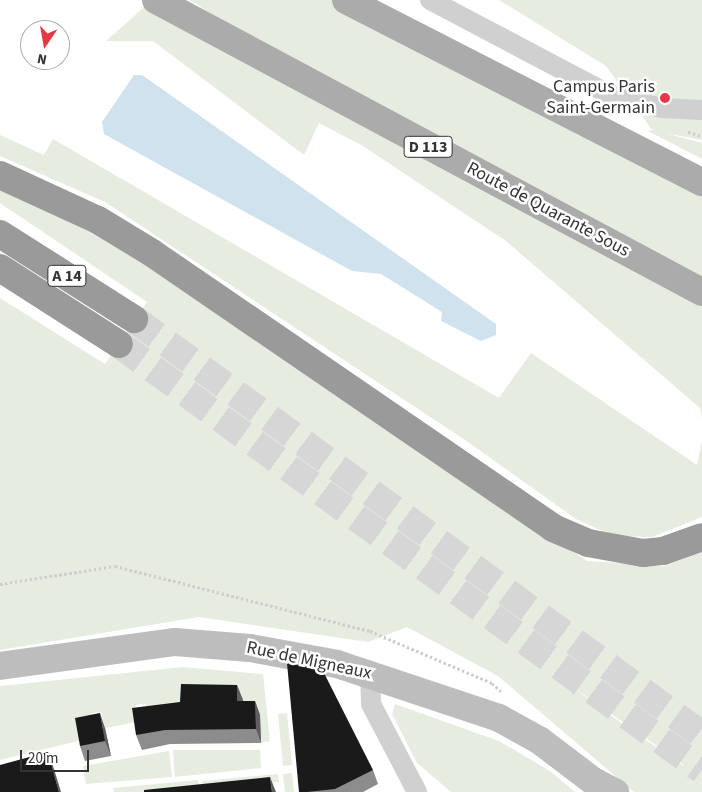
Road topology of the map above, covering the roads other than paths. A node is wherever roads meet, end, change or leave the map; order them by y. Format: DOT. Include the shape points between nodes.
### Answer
graph roads {
  1 [pos="156,0"];
  2 [pos="346,0"];
  3 [pos="430,0"];
  4 [pos="702,110"];
  5 [pos="0,175"];
  6 [pos="702,182"];
  7 [pos="0,234"];
  8 [pos="0,268"];
  9 [pos="702,292"];
  10 [pos="134,319"];
  11 [pos="119,344"];
  12 [pos="702,537"];
  13 [pos="0,666"];
  14 [pos="370,673"];
  15 [pos="603,788"];
  16 [pos="417,792"];
  1 -- 9 [label="main road, Route de Quarante Sous / D 113"];
  2 -- 6 [label="main road"];
  3 -- 4 [label="street" via="612,96 662,108"];
  5 -- 12 [label="highway" via="98,220 152,253 553,528 597,546 643,553 663,551"];
  7 -- 10 [label="highway, A 14"];
  8 -- 11 [label="highway, A 14"];
  13 -- 14 [label="street, Rue de Migneaux" via="127,648 205,642 294,656"];
  14 -- 15 [label="street, Rue de Migneaux" via="498,718 539,740"];
  14 -- 16 [label="street" via="371,704"];
}
